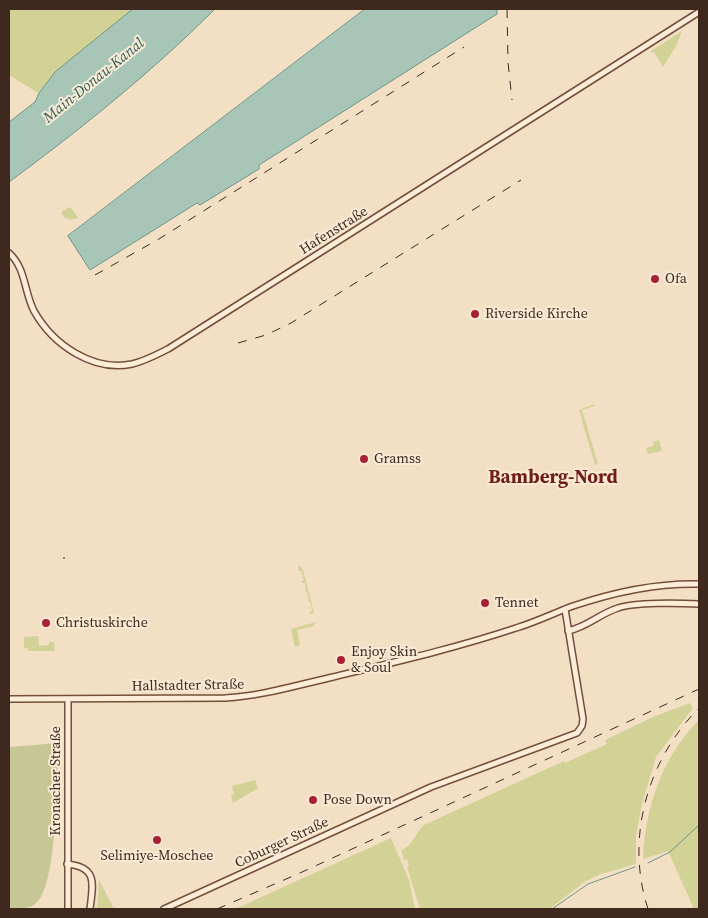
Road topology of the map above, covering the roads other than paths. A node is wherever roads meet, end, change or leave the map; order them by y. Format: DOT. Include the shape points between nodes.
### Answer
graph roads {
  1 [pos="699,12"];
  2 [pos="9,253"];
  3 [pos="699,584"];
  4 [pos="699,604"];
  5 [pos="565,609"];
  6 [pos="568,631"];
  7 [pos="9,699"];
  8 [pos="68,699"];
  9 [pos="67,864"];
  10 [pos="68,909"];
  11 [pos="90,909"];
  12 [pos="164,909"];
  1 -- 2 [label="street, Hafenstraße" via="168,349 145,360 123,365 101,364 63,344 45,328 34,311 20,266"];
  3 -- 5 [label="street, Hallstadter Straße" via="676,583 624,591"];
  4 -- 6 [label="street" via="620,607 584,627"];
  5 -- 6 [label="street"];
  5 -- 8 [label="street, Hallstadter Straße" via="472,642 257,695"];
  6 -- 12 [label="street, Coburger Straße" via="583,719 577,733 431,787"];
  7 -- 8 [label="street, Hallstadter Straße"];
  8 -- 9 [label="street, Kronacher Straße"];
  9 -- 10 [label="street, Kronacher Straße"];
  9 -- 11 [label="street" via="81,866 90,873 93,888"];
}
